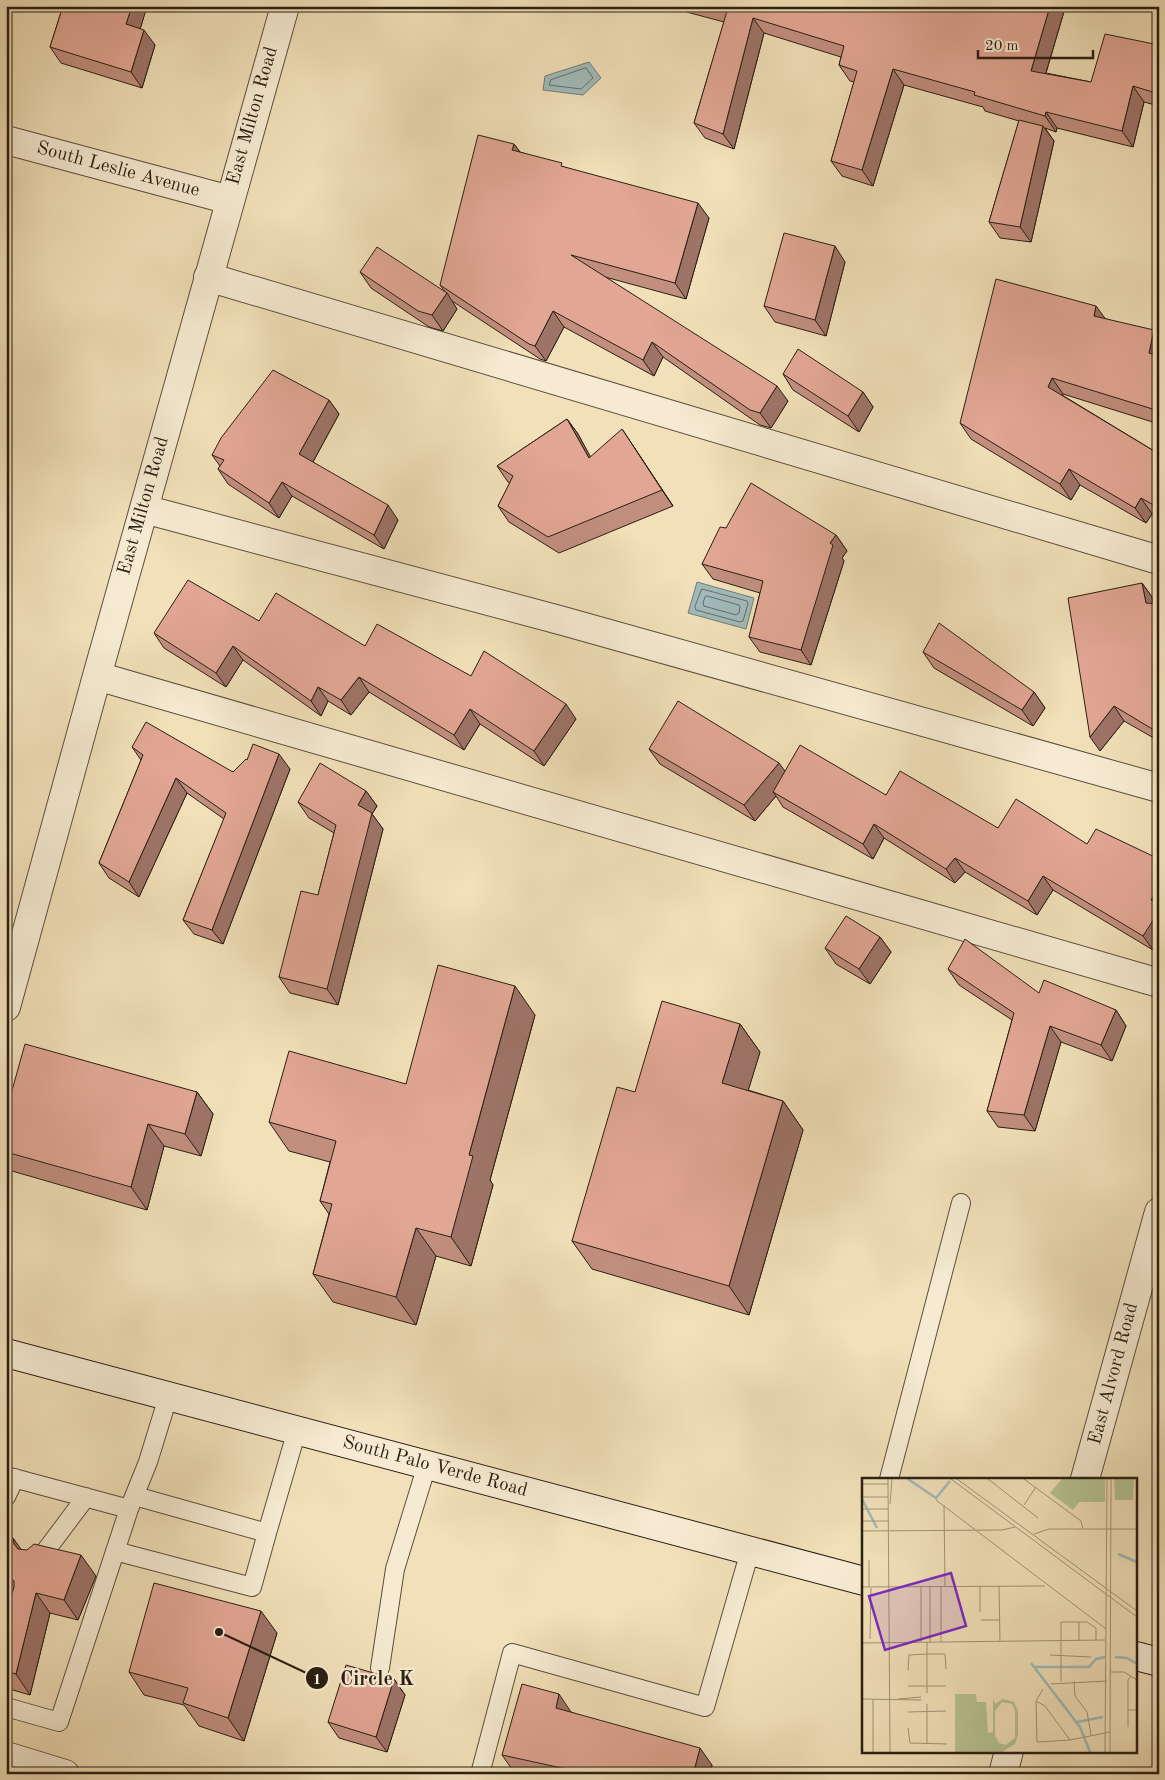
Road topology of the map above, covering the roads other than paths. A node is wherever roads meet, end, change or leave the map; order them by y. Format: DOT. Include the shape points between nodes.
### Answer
graph roads {
  1 [pos="285,6"];
  2 [pos="6,140"];
  3 [pos="230,200"];
  4 [pos="208,277"];
  5 [pos="144,509"];
  6 [pos="1159,560"];
  7 [pos="97,676"];
  8 [pos="1159,788"];
  9 [pos="1159,983"];
  10 [pos="6,1007"];
  11 [pos="961,1204"];
  12 [pos="1159,1212"];
  13 [pos="6,1354"];
  14 [pos="168,1397"];
  15 [pos="298,1430"];
  16 [pos="427,1465"];
  17 [pos="11,1477"];
  18 [pos="889,1478"];
  19 [pos="1085,1478"];
  20 [pos="6,1496"];
  21 [pos="86,1497"];
  22 [pos="132,1502"];
  23 [pos="267,1533"];
  24 [pos="115,1551"];
  25 [pos="750,1551"];
  26 [pos="38,1562"];
  27 [pos="862,1577"];
  28 [pos="1138,1657"];
  29 [pos="1159,1662"];
  30 [pos="380,1668"];
  31 [pos="6,1707"];
  32 [pos="1009,1752"];
  33 [pos="6,1756"];
  34 [pos="65,1774"];
  35 [pos="480,1774"];
  36 [pos="1003,1774"];
  1 -- 3 [label="street, East Milton Road"];
  2 -- 3 [label="street, South Leslie Avenue"];
  3 -- 4 [label="street, East Milton Road"];
  4 -- 5 [label="street, East Milton Road"];
  4 -- 6 [label="street"];
  5 -- 7 [label="street, East Milton Road"];
  5 -- 8 [label="street" via="563,621"];
  7 -- 9 [label="street"];
  7 -- 10 [label="street, East Milton Road"];
  11 -- 18 [label="lane"];
  12 -- 19 [label="street, East Alvord Road"];
  13 -- 14 [label="street, South Palo Verde Road"];
  14 -- 15 [label="street, South Palo Verde Road"];
  14 -- 22 [label="lane"];
  15 -- 16 [label="street, South Palo Verde Road"];
  15 -- 23 [label="lane"];
  16 -- 25 [label="street, South Palo Verde Road"];
  16 -- 30 [label="lane" via="395,1570"];
  17 -- 20 [label="lane"];
  17 -- 21 [label="lane"];
  21 -- 22 [label="lane"];
  21 -- 26 [label="lane"];
  22 -- 23 [label="lane"];
  22 -- 24 [label="lane"];
  23 -- 24 [label="lane" via="252,1587"];
  24 -- 31 [label="lane" via="59,1722"];
  25 -- 27 [label="street, South Palo Verde Road"];
  25 -- 35 [label="lane" via="705,1707 512,1653"];
  28 -- 29 [label="street"];
  32 -- 36 [label="street"];
  33 -- 34 [label="street"];
}
